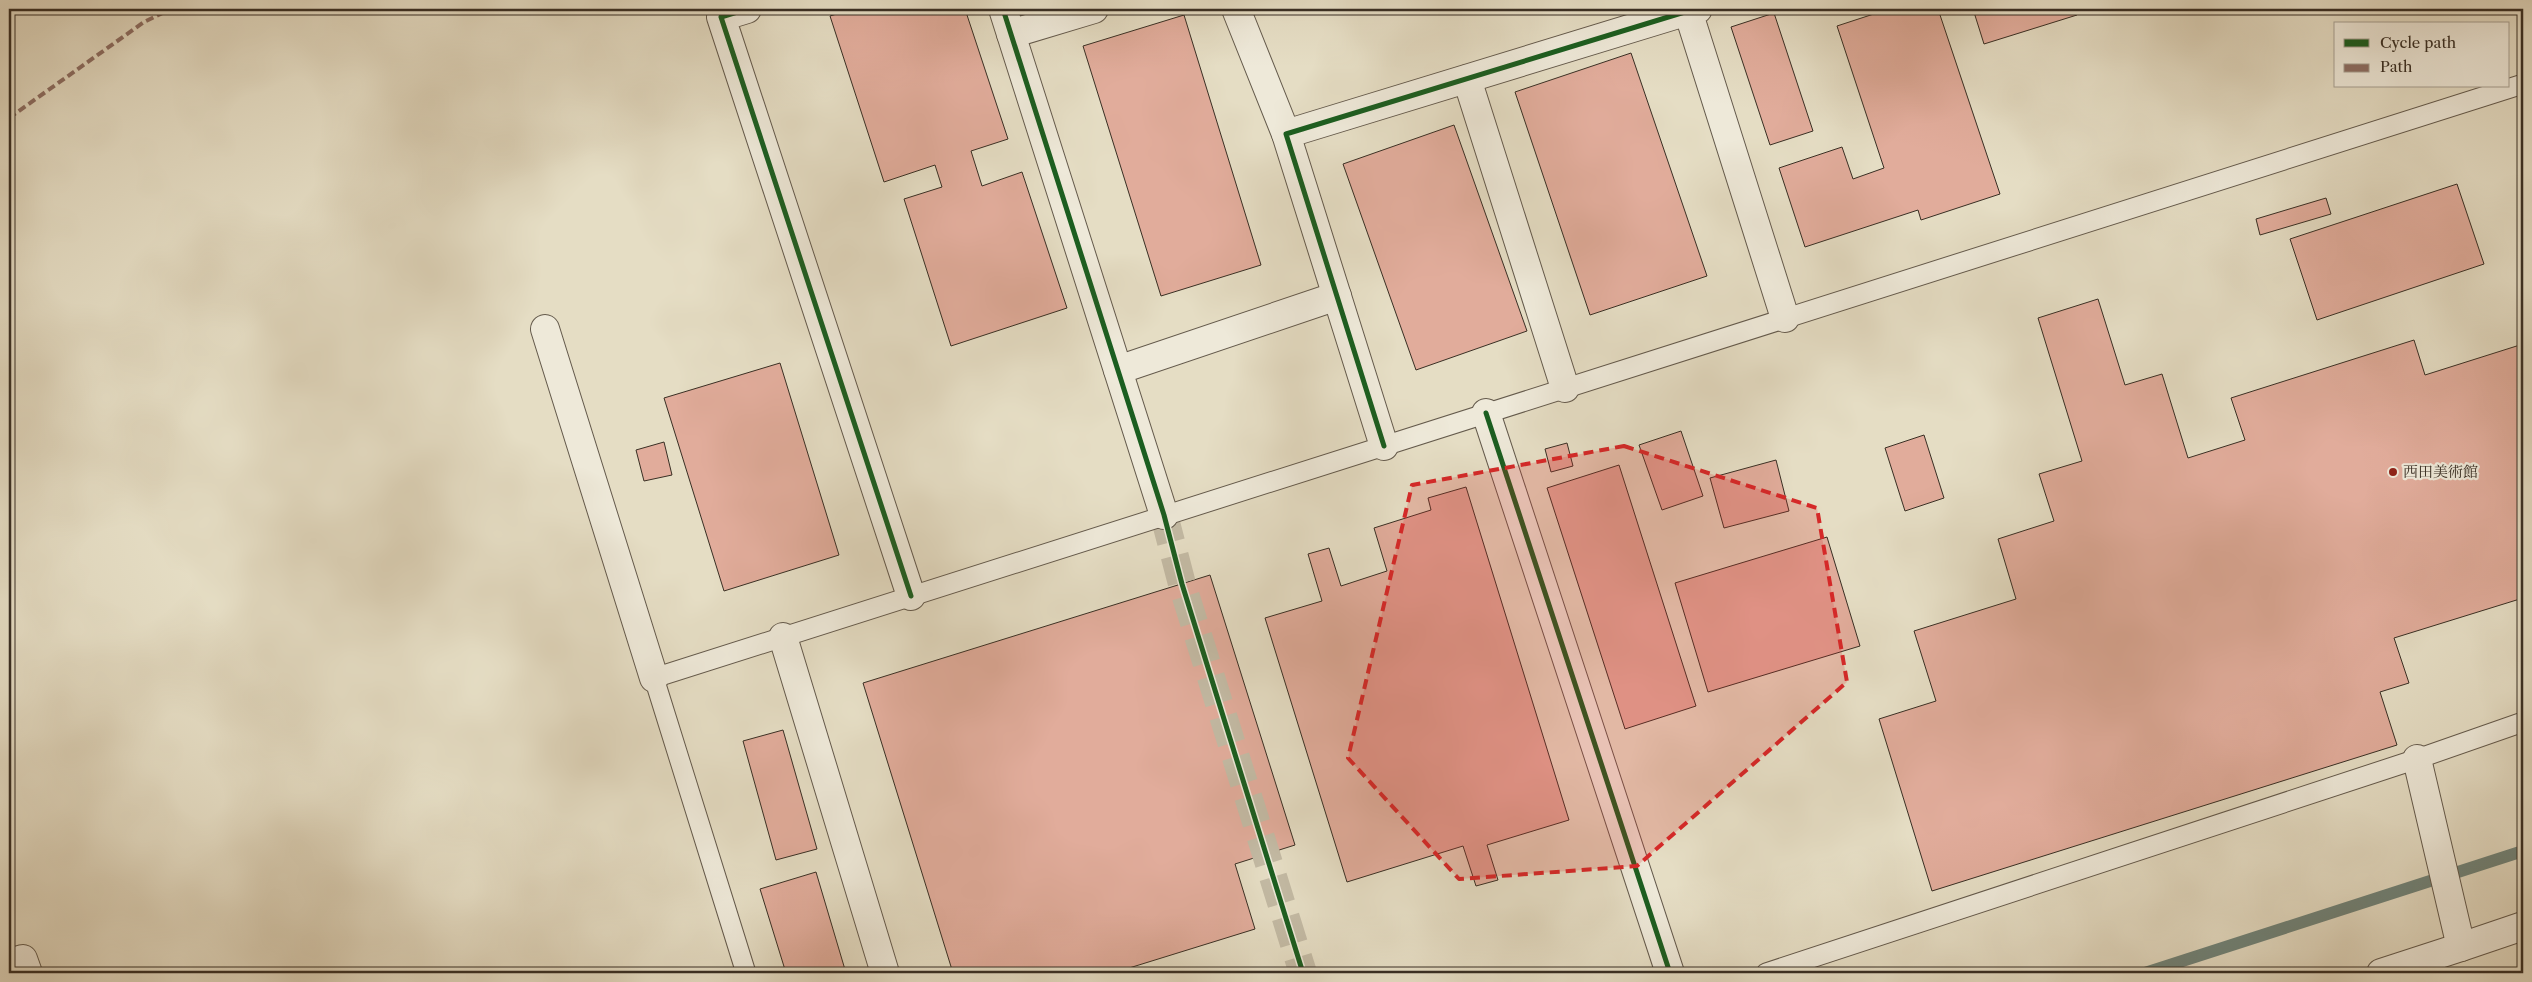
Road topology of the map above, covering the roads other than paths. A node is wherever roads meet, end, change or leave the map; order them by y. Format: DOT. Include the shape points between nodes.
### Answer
graph roads {
  1 [pos="747,9"];
  2 [pos="1003,9"];
  3 [pos="1094,9"];
  4 [pos="1236,9"];
  5 [pos="1693,10"];
  6 [pos="1012,34"];
  7 [pos="1467,79"];
  8 [pos="2523,84"];
  9 [pos="1286,134"];
  10 [pos="1337,296"];
  11 [pos="1785,318"];
  12 [pos="545,329"];
  13 [pos="1118,370"];
  14 [pos="1565,388"];
  15 [pos="1486,413"];
  16 [pos="1384,446"];
  17 [pos="1164,515"];
  18 [pos="911,596"];
  19 [pos="783,637"];
  20 [pos="654,678"];
  21 [pos="2523,722"];
  22 [pos="2417,759"];
  23 [pos="2523,926"];
  24 [pos="2461,947"];
  25 [pos="9,963"];
  26 [pos="28,973"];
  27 [pos="746,973"];
  28 [pos="885,973"];
  29 [pos="1670,973"];
  30 [pos="1766,973"];
  31 [pos="2381,973"];
  1 -- 18 [label="street" via="721,17"];
  2 -- 6 [label="street"];
  3 -- 6 [label="street"];
  4 -- 9 [label="street"];
  5 -- 7 [label="street"];
  5 -- 11 [label="street"];
  6 -- 13 [label="street"];
  7 -- 9 [label="street"];
  7 -- 14 [label="street"];
  8 -- 11 [label="lane"];
  9 -- 10 [label="street"];
  10 -- 13 [label="street"];
  10 -- 16 [label="street"];
  11 -- 14 [label="lane"];
  12 -- 20 [label="street"];
  13 -- 17 [label="street"];
  14 -- 15 [label="lane"];
  15 -- 16 [label="lane"];
  15 -- 29 [label="street"];
  16 -- 17 [label="lane"];
  17 -- 18 [label="lane"];
  18 -- 19 [label="lane"];
  19 -- 20 [label="lane"];
  19 -- 28 [label="street"];
  20 -- 27 [label="lane"];
  21 -- 22 [label="lane"];
  22 -- 24 [label="street"];
  22 -- 30 [label="lane"];
  23 -- 24 [label="street"];
  24 -- 31 [label="street"];
  25 -- 26 [label="street" via="23,959"];
}
